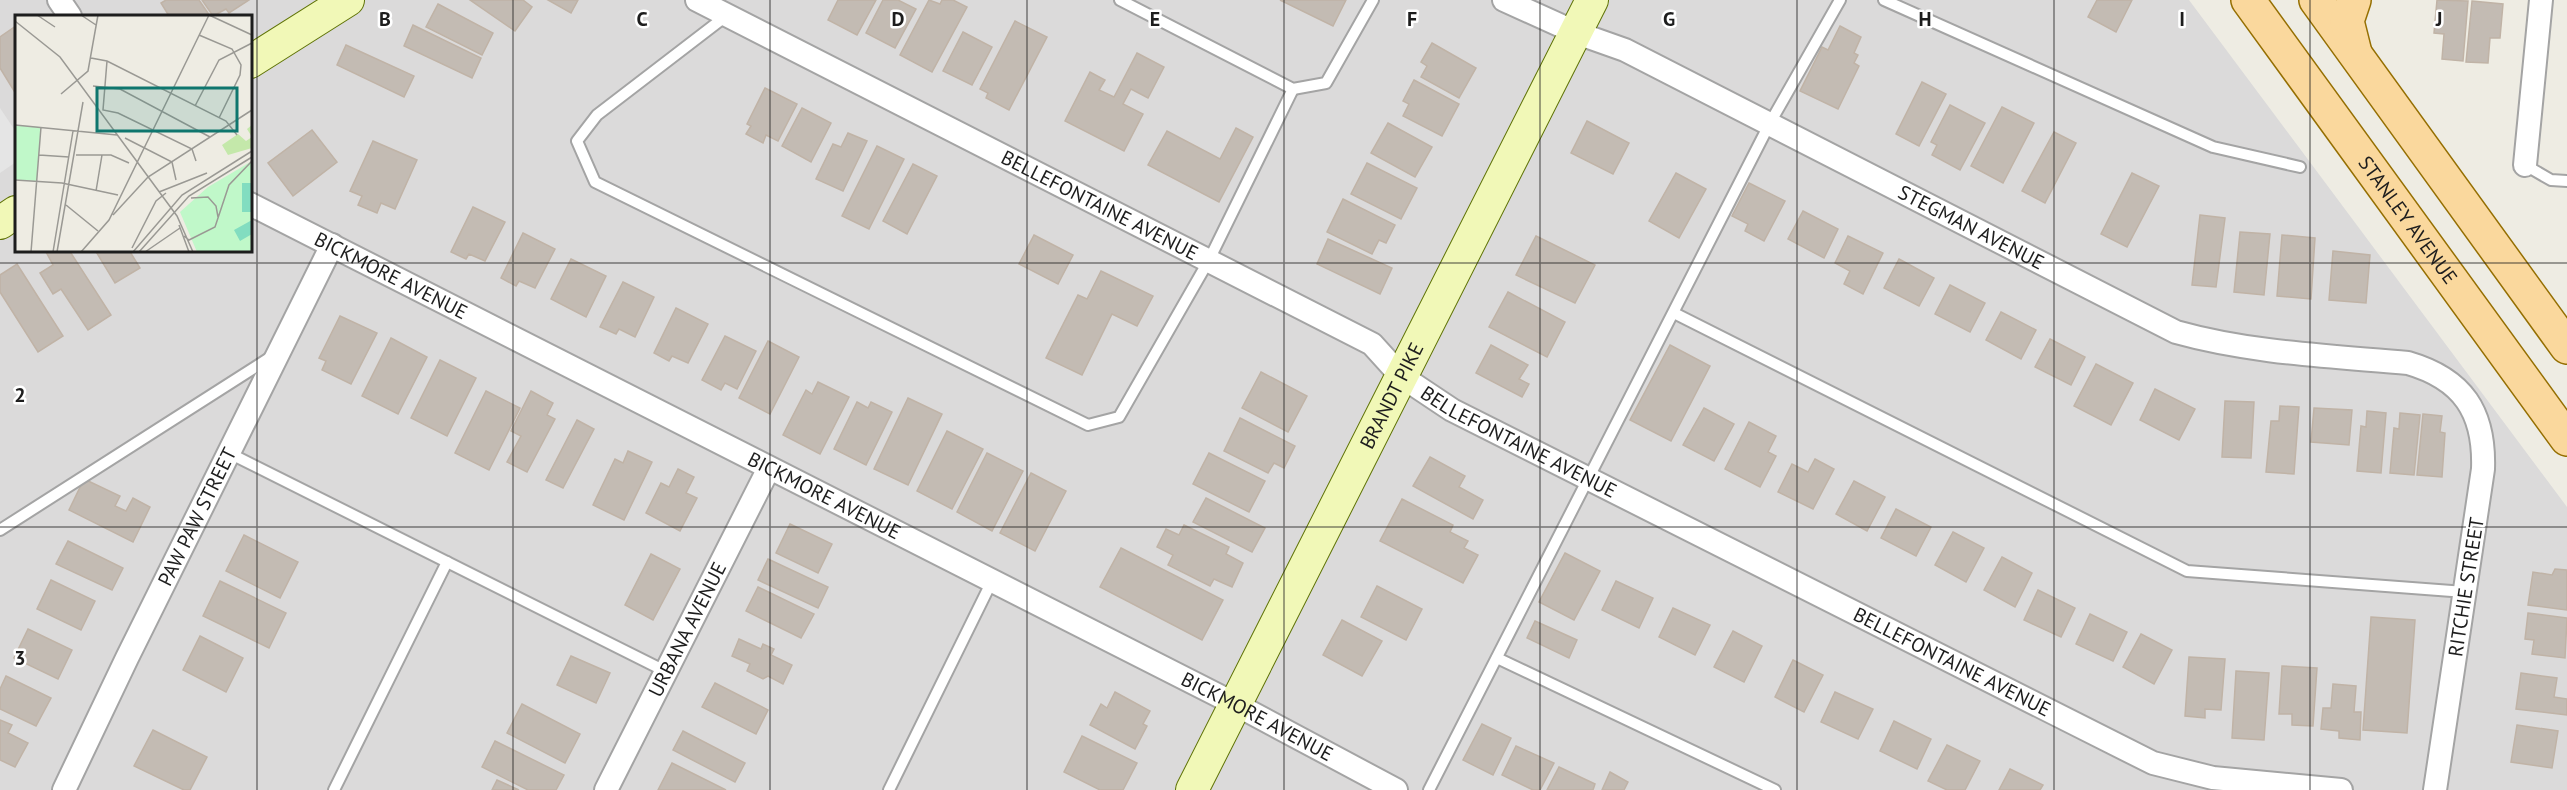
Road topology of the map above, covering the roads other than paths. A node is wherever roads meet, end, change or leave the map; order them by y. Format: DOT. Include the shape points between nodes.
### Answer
graph roads {
  1 [pos="59,0"];
  2 [pos="348,0"];
  3 [pos="1120,0"];
  4 [pos="1373,0"];
  5 [pos="1504,0"];
  6 [pos="1592,0"];
  7 [pos="1840,0"];
  8 [pos="1884,0"];
  9 [pos="2248,0"];
  10 [pos="2316,0"];
  11 [pos="2354,0"];
  12 [pos="2541,0"];
  13 [pos="710,5"];
  14 [pos="69,15"];
  15 [pos="1577,33"];
  16 [pos="2356,55"];
  17 [pos="252,61"];
  18 [pos="1293,89"];
  19 [pos="1770,123"];
  20 [pos="2525,165"];
  21 [pos="2300,167"];
  22 [pos="2567,181"];
  23 [pos="252,205"];
  24 [pos="15,213"];
  25 [pos="0,223"];
  26 [pos="332,245"];
  27 [pos="1209,260"];
  28 [pos="1674,313"];
  29 [pos="2567,347"];
  30 [pos="279,352"];
  31 [pos="1401,376"];
  32 [pos="2458,389"];
  33 [pos="2567,439"];
  34 [pos="229,453"];
  35 [pos="769,468"];
  36 [pos="1589,479"];
  37 [pos="0,530"];
  38 [pos="447,562"];
  39 [pos="992,581"];
  40 [pos="2465,592"];
  41 [pos="1497,658"];
  42 [pos="667,672"];
  43 [pos="1235,704"];
  44 [pos="64,790"];
  45 [pos="334,790"];
  46 [pos="606,790"];
  47 [pos="889,790"];
  48 [pos="1192,790"];
  49 [pos="1396,790"];
  50 [pos="1429,790"];
  51 [pos="1775,790"];
  52 [pos="2341,790"];
  53 [pos="2435,790"];
  1 -- 14 [label="street"];
  2 -- 17 [label="main road"];
  3 -- 18 [label="lane"];
  4 -- 18 [label="lane" via="1326,82"];
  5 -- 15 [label="street, STEGMAN AVENUE"];
  6 -- 15 [label="main road, BRANDT PIKE"];
  7 -- 19 [label="lane"];
  8 -- 21 [label="lane" via="2213,147"];
  9 -- 33 [label="main road, STANLEY AVENUE"];
  10 -- 16 [label="main road"];
  11 -- 16 [label="main road" via="2347,21"];
  12 -- 20 [label="street"];
  13 -- 27 [label="street, BELLEFONTAINE AVENUE"];
  13 -- 27 [label="lane" via="597,115 577,141 595,182 1088,425 1119,417"];
  15 -- 19 [label="street, STEGMAN AVENUE" via="1625,50"];
  15 -- 31 [label="main road, BRANDT PIKE"];
  16 -- 29 [label="main road"];
  18 -- 27 [label="lane"];
  19 -- 28 [label="lane"];
  19 -- 32 [label="street, STEGMAN AVENUE" via="2176,332 2214,343 2408,363 2430,370"];
  20 -- 22 [label="lane" via="2551,180"];
  23 -- 26 [label="street, BICKMORE AVENUE"];
  24 -- 25 [label="main road"];
  26 -- 30 [label="street, PAW PAW STREET"];
  26 -- 35 [label="street, BICKMORE AVENUE"];
  27 -- 31 [label="street, BELLEFONTAINE AVENUE" via="1372,344"];
  28 -- 36 [label="lane"];
  28 -- 40 [label="lane" via="2187,571"];
  30 -- 34 [label="street, PAW PAW STREET"];
  30 -- 37 [label="lane"];
  31 -- 36 [label="street, BELLEFONTAINE AVENUE" via="1452,410"];
  31 -- 43 [label="main road, BRANDT PIKE"];
  32 -- 40 [label="street, RITCHIE STREET" via="2474,410 2484,446"];
  34 -- 38 [label="lane"];
  34 -- 44 [label="street, PAW PAW STREET"];
  35 -- 39 [label="street, BICKMORE AVENUE"];
  35 -- 42 [label="street, URBANA AVENUE"];
  36 -- 41 [label="lane"];
  36 -- 52 [label="street, BELLEFONTAINE AVENUE" via="2153,763 2213,778"];
  38 -- 42 [label="lane"];
  38 -- 45 [label="lane"];
  39 -- 43 [label="street, BICKMORE AVENUE"];
  39 -- 47 [label="lane"];
  40 -- 53 [label="street, RITCHIE STREET"];
  41 -- 50 [label="lane"];
  41 -- 51 [label="lane"];
  42 -- 46 [label="street, URBANA AVENUE"];
  43 -- 48 [label="main road, BRANDT PIKE"];
  43 -- 49 [label="street, BICKMORE AVENUE"];
}
